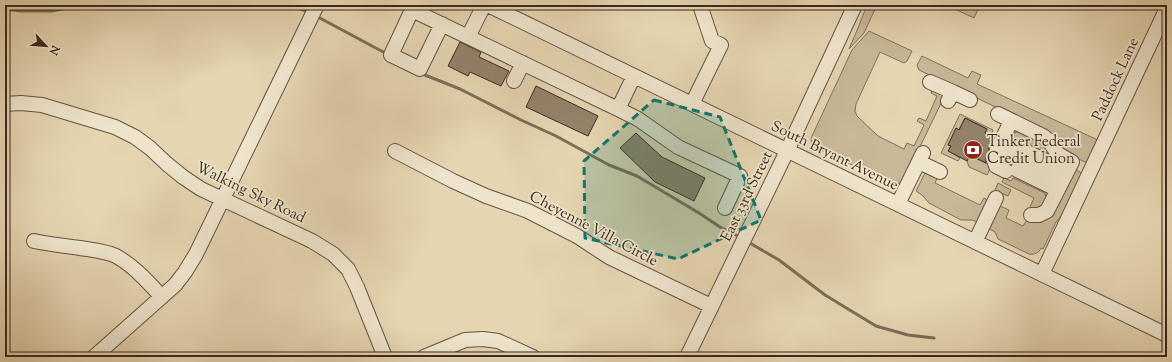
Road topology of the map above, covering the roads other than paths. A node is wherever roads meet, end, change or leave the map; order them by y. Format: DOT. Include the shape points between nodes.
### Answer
graph roads {
  1 [pos="317,5"];
  2 [pos="484,5"];
  3 [pos="488,5"];
  4 [pos="700,5"];
  5 [pos="851,6"];
  6 [pos="1167,8"];
  7 [pos="505,9"];
  8 [pos="442,24"];
  9 [pos="468,37"];
  10 [pos="523,64"];
  11 [pos="634,76"];
  12 [pos="514,81"];
  13 [pos="930,82"];
  14 [pos="970,100"];
  15 [pos="5,104"];
  16 [pos="692,104"];
  17 [pos="618,109"];
  18 [pos="998,114"];
  19 [pos="1012,120"];
  20 [pos="1005,134"];
  21 [pos="395,151"];
  22 [pos="787,151"];
  23 [pos="1017,161"];
  24 [pos="1091,171"];
  25 [pos="940,172"];
  26 [pos="1063,180"];
  27 [pos="223,199"];
  28 [pos="996,199"];
  29 [pos="898,204"];
  30 [pos="725,208"];
  31 [pos="1031,215"];
  32 [pos="34,241"];
  33 [pos="975,242"];
  34 [pos="1042,274"];
  35 [pos="162,297"];
  36 [pos="711,306"];
  37 [pos="1167,334"];
  38 [pos="94,357"];
  39 [pos="385,357"];
  40 [pos="424,357"];
  41 [pos="533,357"];
  42 [pos="687,357"];
  1 -- 27 [label="street"];
  2 -- 9 [label="street"];
  3 -- 7 [label="street, South Bryant Avenue"];
  4 -- 16 [label="street" via="712,41 721,45"];
  5 -- 22 [label="street, East 33rd Street"];
  6 -- 24 [label="street, Paddock Lane"];
  7 -- 11 [label="street, South Bryant Avenue"];
  8 -- 9 [label="street"];
  9 -- 10 [label="street"];
  10 -- 12 [label="street"];
  10 -- 17 [label="street"];
  11 -- 16 [label="street, South Bryant Avenue"];
  11 -- 17 [label="street"];
  13 -- 14 [label="street" via="950,97"];
  15 -- 27 [label="street, Walking Sky Road" via="42,106 115,127 135,137 201,189"];
  16 -- 22 [label="street, South Bryant Avenue"];
  17 -- 30 [label="street" via="638,119 678,147 740,176"];
  18 -- 19 [label="street"];
  19 -- 20 [label="street"];
  19 -- 26 [label="street" via="1049,141 1058,154"];
  20 -- 23 [label="street"];
  20 -- 23 [label="street" via="997,153 996,166"];
  21 -- 36 [label="street, Cheyenne Villa Circle" via="479,193 528,211 577,236 609,257"];
  22 -- 29 [label="street, South Bryant Avenue"];
  22 -- 36 [label="street, East 33rd Street"];
  23 -- 26 [label="street"];
  23 -- 26 [label="street"];
  24 -- 26 [label="street"];
  24 -- 34 [label="street, Paddock Lane"];
  25 -- 29 [label="street" via="921,158"];
  26 -- 31 [label="street" via="1047,211"];
  27 -- 35 [label="street" via="185,272"];
  27 -- 39 [label="street, Walking Sky Road" via="312,241 333,254 348,269"];
  28 -- 33 [label="street"];
  29 -- 33 [label="street, South Bryant Avenue"];
  32 -- 35 [label="street" via="114,255 135,269"];
  33 -- 34 [label="street, South Bryant Avenue"];
  34 -- 37 [label="street, South Bryant Avenue"];
  35 -- 38 [label="street"];
  36 -- 42 [label="street, East 33rd Street"];
  40 -- 41 [label="street" via="466,340 483,339 498,341"];
}
